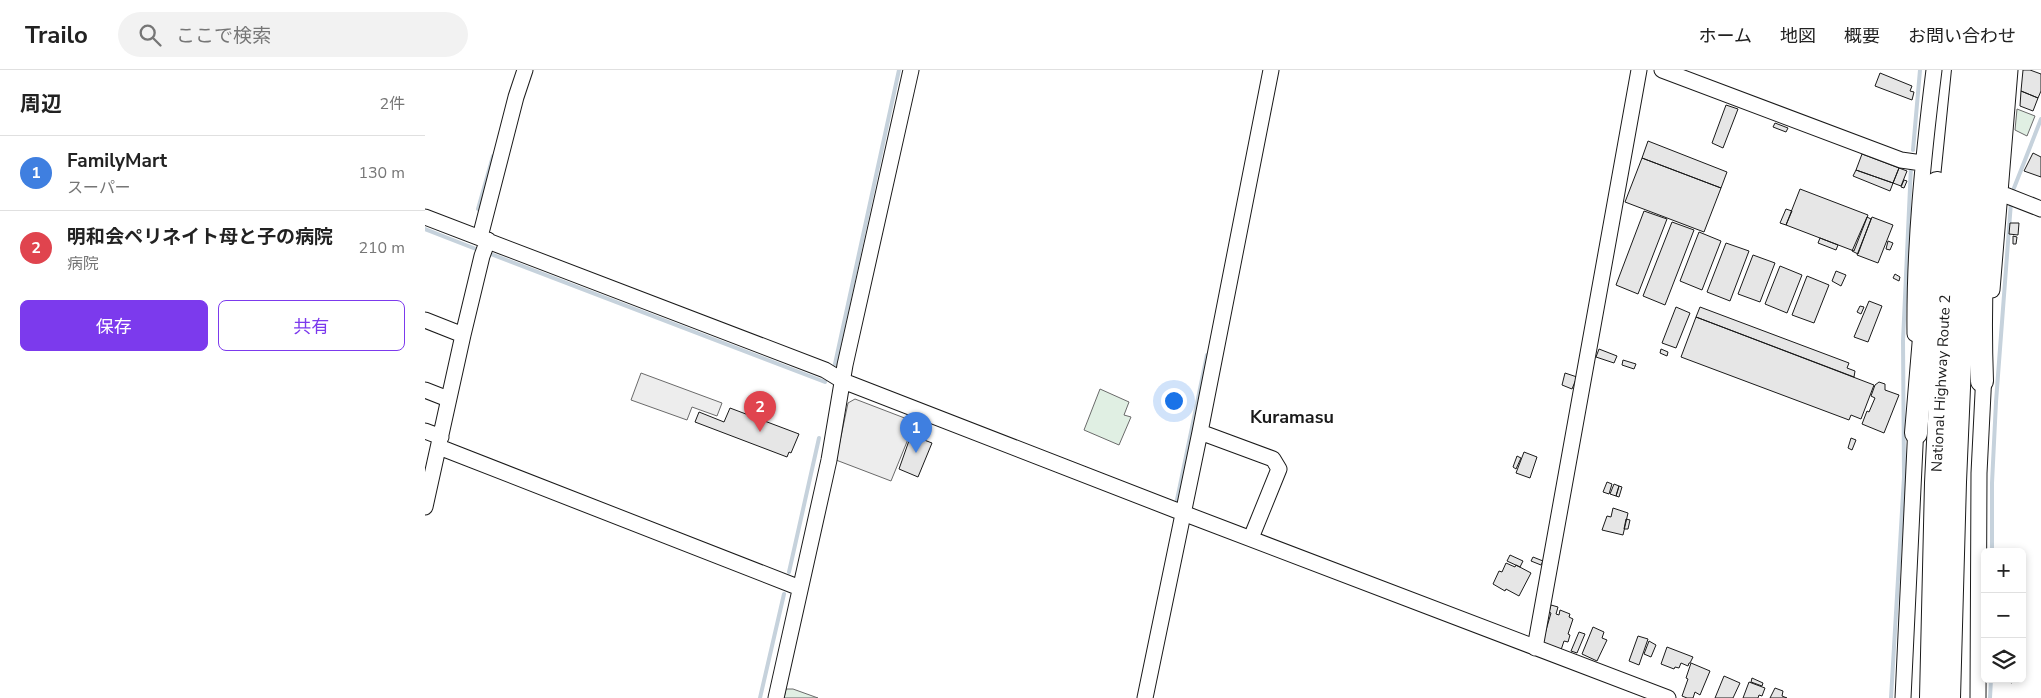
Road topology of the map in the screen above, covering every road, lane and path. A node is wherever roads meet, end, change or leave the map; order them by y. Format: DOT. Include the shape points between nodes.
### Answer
graph roads {
  1 [pos="525,70"];
  2 [pos="911,70"];
  3 [pos="1271,70"];
  4 [pos="1639,70"];
  5 [pos="1662,70"];
  6 [pos="1934,70"];
  7 [pos="1949,70"];
  8 [pos="1963,70"];
  9 [pos="1980,70"];
  10 [pos="1996,70"];
  11 [pos="2010,70"];
  12 [pos="1922,163"];
  13 [pos="2000,193"];
  14 [pos="2041,209"];
  15 [pos="425,217"];
  16 [pos="484,245"];
  17 [pos="425,320"];
  18 [pos="459,333"];
  19 [pos="843,381"];
  20 [pos="1982,381"];
  21 [pos="425,390"];
  22 [pos="444,398"];
  23 [pos="425,431"];
  24 [pos="1200,432"];
  25 [pos="1916,433"];
  26 [pos="440,442"];
  27 [pos="425,502"];
  28 [pos="1182,517"];
  29 [pos="1251,538"];
  30 [pos="800,588"];
  31 [pos="1535,648"];
  32 [pos="776,698"];
  33 [pos="1145,698"];
  34 [pos="1668,698"];
  35 [pos="1903,698"];
  36 [pos="1931,698"];
  37 [pos="1949,698"];
  38 [pos="1978,698"];
  1 -- 16 [label="street" via="516,97"];
  2 -- 19 [label="street"];
  3 -- 24 [label="street"];
  4 -- 31 [label="street"];
  5 -- 12 [label="street" via="1901,160"];
  6 -- 12 [label="street"];
  7 -- 25 [label="highway" via="1927,282"];
  8 -- 36 [label="highway, National Highway Route 2" via="1950,208 1936,483"];
  9 -- 37 [label="highway, National Highway Route 2" via="1967,200"];
  10 -- 20 [label="highway" via="1981,298"];
  11 -- 13 [label="street"];
  12 -- 25 [label="street" via="1914,302"];
  13 -- 14 [label="street"];
  13 -- 20 [label="street" via="1988,353"];
  15 -- 16 [label="street"];
  16 -- 18 [label="street"];
  16 -- 19 [label="street" via="825,370"];
  17 -- 18 [label="street"];
  18 -- 22 [label="street"];
  19 -- 28 [label="street"];
  19 -- 30 [label="street"];
  20 -- 38 [label="street" via="1975,472"];
  21 -- 22 [label="street"];
  22 -- 26 [label="street"];
  23 -- 26 [label="street"];
  24 -- 28 [label="street"];
  24 -- 29 [label="street" via="1273,460 1279,469"];
  25 -- 35 [label="street" via="1920,469"];
  26 -- 27 [label="street"];
  26 -- 30 [label="street"];
  28 -- 29 [label="street"];
  28 -- 33 [label="street"];
  29 -- 31 [label="street"];
  30 -- 32 [label="street"];
  31 -- 34 [label="street"];
}
